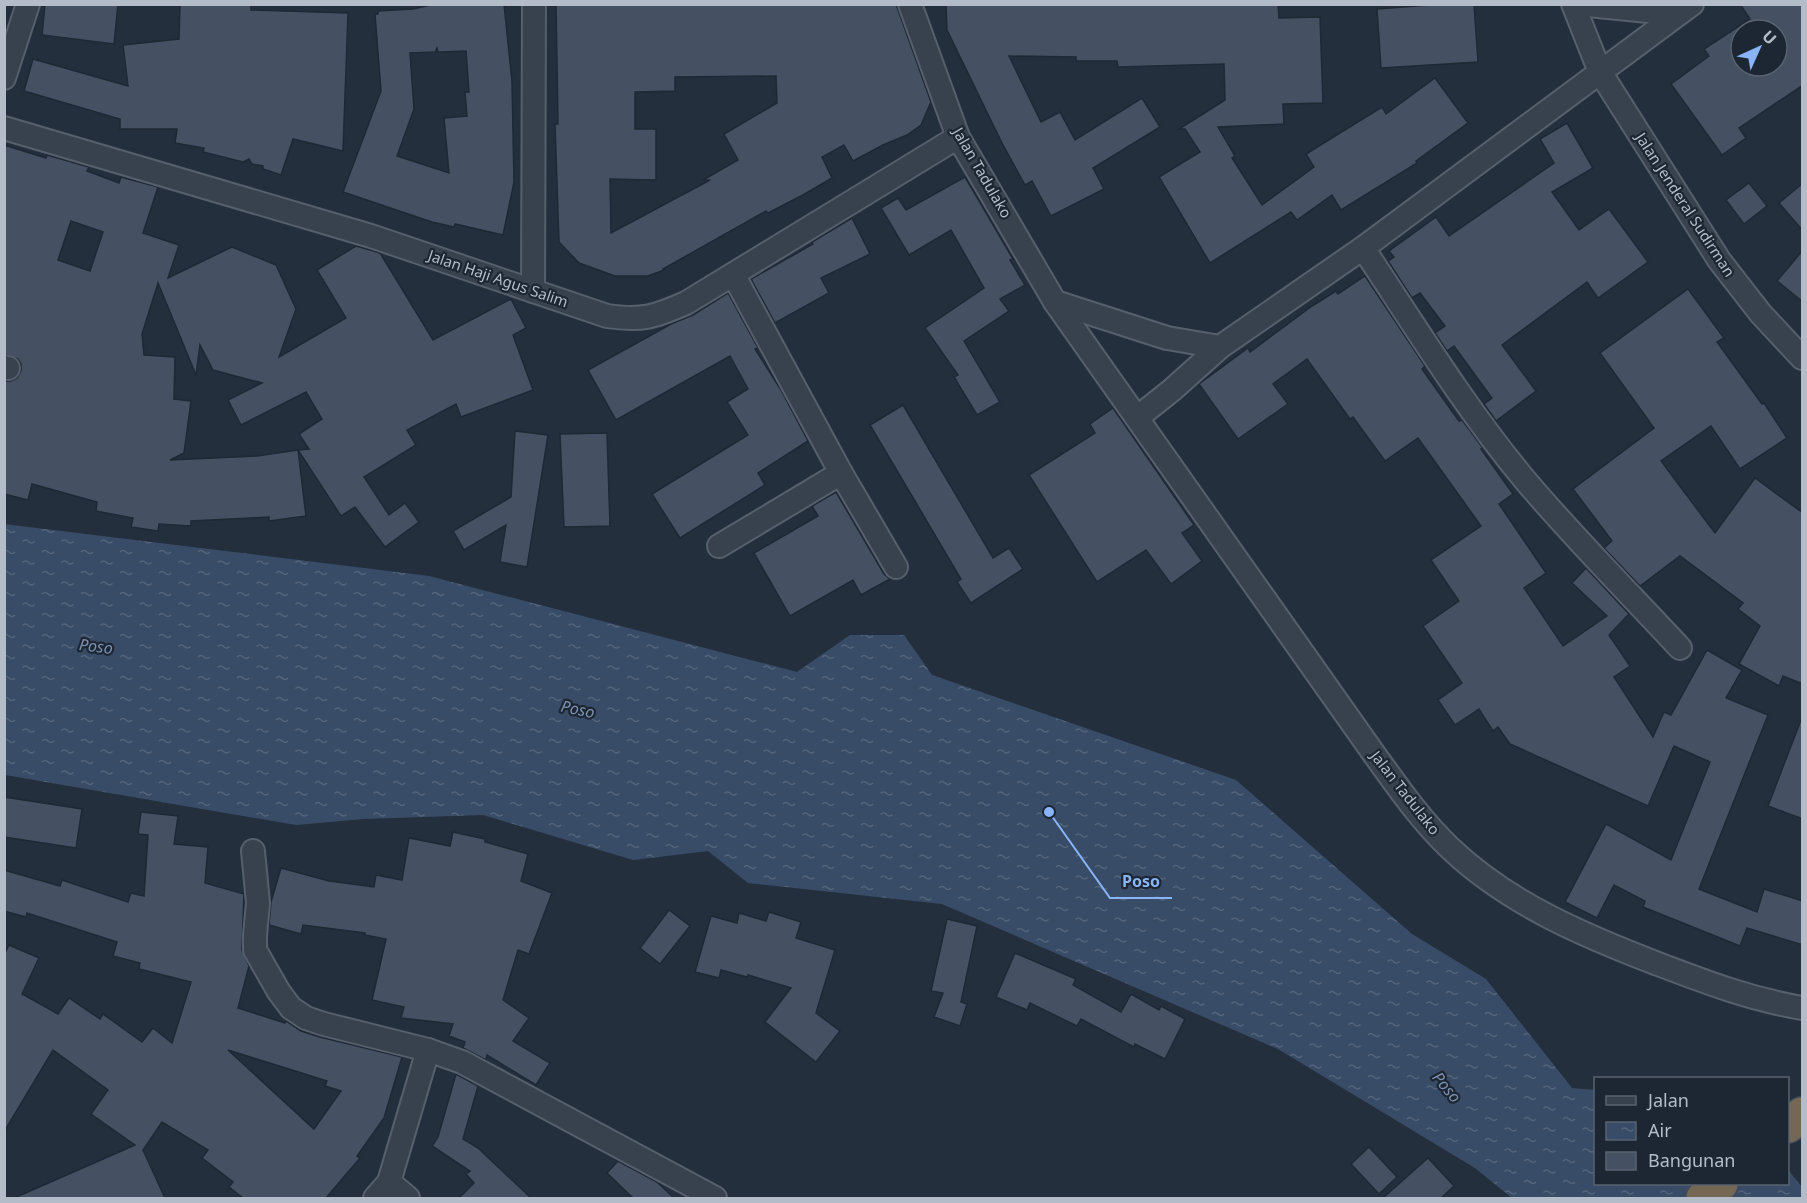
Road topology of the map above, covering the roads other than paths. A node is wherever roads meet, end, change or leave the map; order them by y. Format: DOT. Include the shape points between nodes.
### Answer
graph roads {
  1 [pos="28,4"];
  2 [pos="534,4"];
  3 [pos="910,4"];
  4 [pos="1575,4"];
  5 [pos="1685,9"];
  6 [pos="1600,72"];
  7 [pos="4,78"];
  8 [pos="4,128"];
  9 [pos="958,137"];
  10 [pos="1363,248"];
  11 [pos="734,276"];
  12 [pos="533,291"];
  13 [pos="1055,302"];
  14 [pos="1220,347"];
  15 [pos="1803,358"];
  16 [pos="1138,417"];
  17 [pos="842,473"];
  18 [pos="719,546"];
  19 [pos="896,567"];
  20 [pos="1680,648"];
  21 [pos="253,851"];
  22 [pos="1803,1008"];
  23 [pos="428,1050"];
  24 [pos="1803,1114"];
  25 [pos="1789,1125"];
  26 [pos="1719,1185"];
  27 [pos="382,1190"];
  28 [pos="408,1198"];
  29 [pos="715,1198"];
  30 [pos="1703,1198"];
  1 -- 7 [label="street"];
  2 -- 12 [label="street"];
  3 -- 9 [label="street, Jalan Tadulako"];
  4 -- 5 [label="street"];
  4 -- 6 [label="street, Jalan Jenderal Sudirman"];
  5 -- 6 [label="street"];
  6 -- 10 [label="street"];
  6 -- 15 [label="street, Jalan Jenderal Sudirman" via="1719,260 1761,314"];
  8 -- 12 [label="street, Jalan Haji Agus Salim" via="371,236"];
  9 -- 11 [label="street, Jalan Haji Agus Salim"];
  9 -- 13 [label="street, Jalan Tadulako"];
  10 -- 14 [label="street"];
  10 -- 20 [label="street" via="1452,382 1525,480"];
  11 -- 12 [label="street, Jalan Haji Agus Salim" via="686,303 656,316 633,320 607,316"];
  11 -- 17 [label="street"];
  13 -- 14 [label="street" via="1167,338"];
  13 -- 16 [label="street, Jalan Tadulako"];
  14 -- 16 [label="street"];
  16 -- 22 [label="street, Jalan Tadulako" via="1374,754 1452,850 1514,898 1569,926 1725,989"];
  17 -- 18 [label="street"];
  17 -- 19 [label="street"];
  21 -- 23 [label="street" via="258,903 255,950 291,1008 324,1024"];
  23 -- 27 [label="street"];
  23 -- 29 [label="street" via="476,1069"];
  24 -- 25 [label="highway"];
  26 -- 30 [label="highway"];
  27 -- 28 [label="street"];
}
